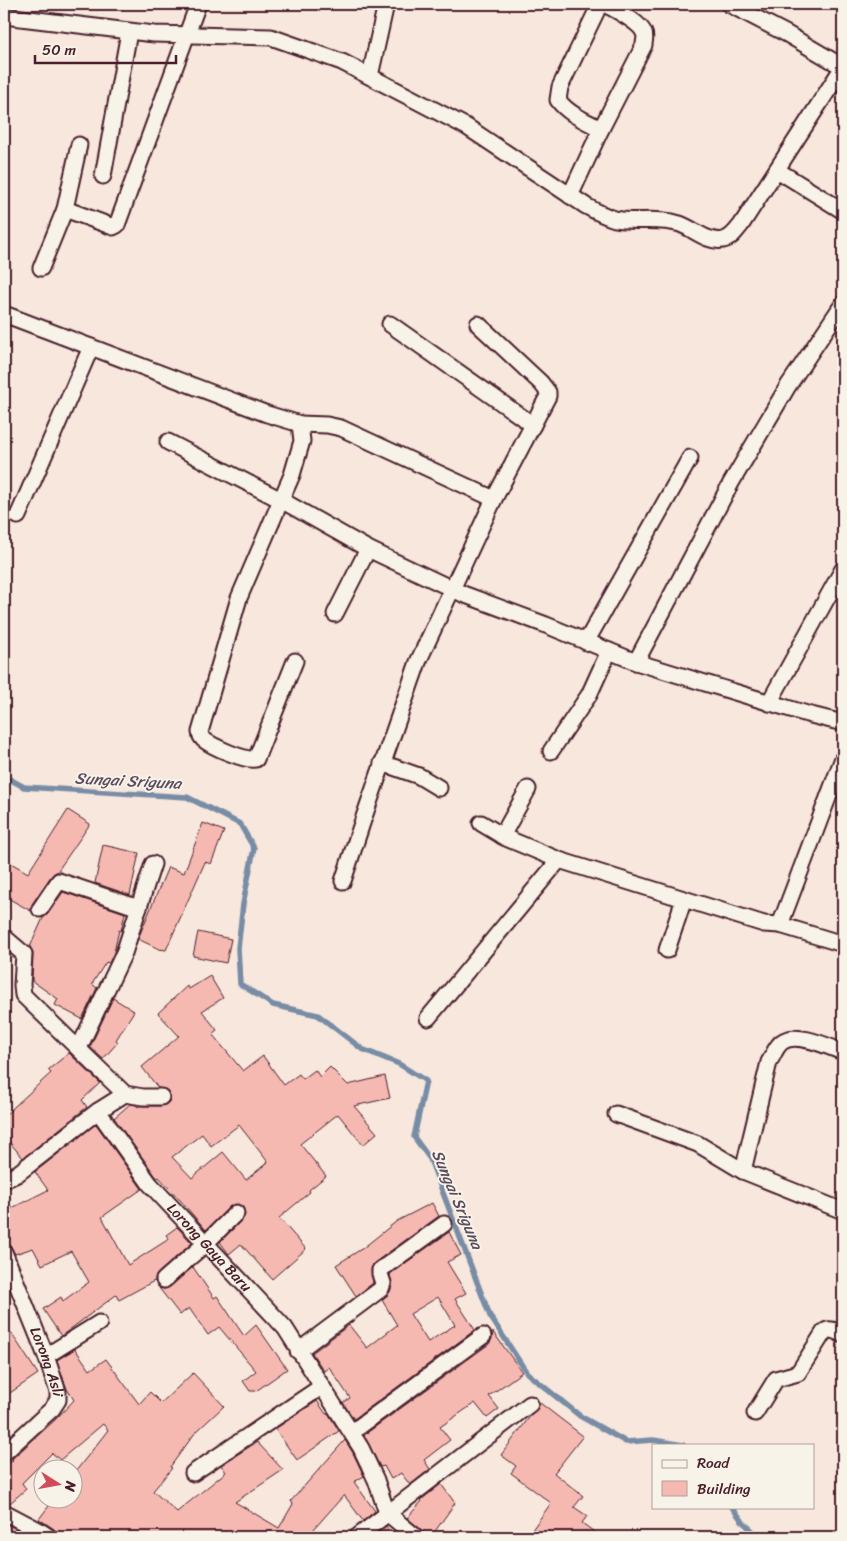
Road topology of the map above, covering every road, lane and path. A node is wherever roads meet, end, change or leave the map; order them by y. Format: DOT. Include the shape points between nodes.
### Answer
graph roads {
  1 [pos="198,4"];
  2 [pos="386,4"];
  3 [pos="600,4"];
  4 [pos="605,4"];
  5 [pos="729,4"];
  6 [pos="4,16"];
  7 [pos="129,32"];
  8 [pos="187,35"];
  9 [pos="843,67"];
  10 [pos="370,76"];
  11 [pos="601,129"];
  12 [pos="79,145"];
  13 [pos="777,170"];
  14 [pos="103,176"];
  15 [pos="570,196"];
  16 [pos="66,209"];
  17 [pos="843,211"];
  18 [pos="41,268"];
  19 [pos="843,304"];
  20 [pos="4,314"];
  21 [pos="390,324"];
  22 [pos="478,324"];
  23 [pos="91,347"];
  24 [pos="300,424"];
  25 [pos="533,425"];
  26 [pos="168,442"];
  27 [pos="690,458"];
  28 [pos="281,500"];
  29 [pos="494,500"];
  30 [pos="18,516"];
  31 [pos="368,549"];
  32 [pos="843,570"];
  33 [pos="452,588"];
  34 [pos="334,614"];
  35 [pos="586,642"];
  36 [pos="609,651"];
  37 [pos="295,661"];
  38 [pos="636,662"];
  39 [pos="769,703"];
  40 [pos="843,723"];
  41 [pos="551,751"];
  42 [pos="843,758"];
  43 [pos="382,763"];
  44 [pos="439,788"];
  45 [pos="528,790"];
  46 [pos="481,823"];
  47 [pos="502,836"];
  48 [pos="559,860"];
  49 [pos="153,864"];
  50 [pos="343,881"];
  51 [pos="684,899"];
  52 [pos="139,908"];
  53 [pos="40,909"];
  54 [pos="780,925"];
  55 [pos="4,937"];
  56 [pos="843,944"];
  57 [pos="667,950"];
  58 [pos="428,1018"];
  59 [pos="79,1048"];
  60 [pos="843,1052"];
  61 [pos="125,1094"];
  62 [pos="161,1097"];
  63 [pos="98,1111"];
  64 [pos="616,1114"];
  65 [pos="743,1171"];
  66 [pos="4,1180"];
  67 [pos="843,1212"];
  68 [pos="236,1213"];
  69 [pos="444,1224"];
  70 [pos="205,1244"];
  71 [pos="4,1252"];
  72 [pos="164,1280"];
  73 [pos="99,1323"];
  74 [pos="843,1335"];
  75 [pos="482,1336"];
  76 [pos="298,1351"];
  77 [pos="46,1356"];
  78 [pos="320,1387"];
  79 [pos="530,1404"];
  80 [pos="755,1413"];
  81 [pos="352,1432"];
  82 [pos="4,1453"];
  83 [pos="193,1473"];
  84 [pos="4,1512"];
  85 [pos="387,1514"];
  86 [pos="49,1537"];
  87 [pos="357,1537"];
  88 [pos="416,1537"];
  1 -- 8 [label="street"];
  2 -- 10 [label="street"];
  3 -- 11 [label="street" via="560,87 558,100 562,106"];
  4 -- 11 [label="street" via="634,22 645,36 644,45"];
  5 -- 9 [label="street"];
  6 -- 7 [label="street"];
  7 -- 8 [label="street"];
  7 -- 14 [label="street"];
  8 -- 10 [label="street" via="271,37 342,62"];
  8 -- 16 [label="street" via="117,225 108,226"];
  9 -- 13 [label="street"];
  10 -- 15 [label="street" via="467,127"];
  11 -- 15 [label="street"];
  12 -- 16 [label="street"];
  13 -- 15 [label="street" via="741,225 725,240 714,240 669,221 613,218"];
  13 -- 17 [label="street"];
  16 -- 18 [label="street"];
  19 -- 38 [label="street" via="788,386 731,482"];
  20 -- 23 [label="street"];
  21 -- 25 [label="street"];
  22 -- 25 [label="street" via="548,392"];
  23 -- 24 [label="street"];
  23 -- 30 [label="street"];
  24 -- 28 [label="street" via="302,441"];
  24 -- 29 [label="street" via="327,424 341,428"];
  25 -- 29 [label="street"];
  26 -- 28 [label="street"];
  27 -- 35 [label="street"];
  28 -- 31 [label="street"];
  28 -- 37 [label="street" via="239,598 201,736 227,751 256,760"];
  29 -- 33 [label="street"];
  31 -- 33 [label="street"];
  31 -- 34 [label="street"];
  32 -- 39 [label="street"];
  33 -- 35 [label="street"];
  33 -- 43 [label="street" via="418,662"];
  35 -- 36 [label="street"];
  36 -- 38 [label="street"];
  36 -- 41 [label="street" via="588,695"];
  38 -- 39 [label="street"];
  39 -- 40 [label="street"];
  42 -- 54 [label="street"];
  43 -- 44 [label="street" via="419,776"];
  43 -- 50 [label="street"];
  45 -- 47 [label="street"];
  46 -- 47 [label="street"];
  47 -- 48 [label="street"];
  48 -- 51 [label="street"];
  48 -- 58 [label="street"];
  49 -- 52 [label="street"];
  51 -- 54 [label="street" via="764,924"];
  51 -- 57 [label="street"];
  52 -- 53 [label="street" via="59,880"];
  52 -- 59 [label="street" via="124,953"];
  54 -- 56 [label="street"];
  55 -- 59 [label="street" via="24,954 23,995"];
  59 -- 61 [label="street"];
  60 -- 65 [label="street" via="806,1039 782,1041 769,1062"];
  61 -- 62 [label="street"];
  61 -- 63 [label="street"];
  63 -- 66 [label="street" via="17,1174"];
  63 -- 70 [label="street, Lorong Gaya Baru" via="150,1184"];
  64 -- 65 [label="street" via="698,1144"];
  65 -- 67 [label="street"];
  68 -- 70 [label="street"];
  69 -- 76 [label="street" via="380,1270 381,1289"];
  70 -- 72 [label="street"];
  70 -- 76 [label="street, Lorong Gaya Baru" via="285,1328"];
  71 -- 77 [label="street, Lorong Asli"];
  73 -- 77 [label="street"];
  74 -- 80 [label="street" via="827,1329 798,1372 776,1379"];
  75 -- 81 [label="street"];
  76 -- 78 [label="street, Lorong Gaya Baru"];
  77 -- 82 [label="street, Lorong Asli" via="58,1400"];
  78 -- 81 [label="street, Lorong Gaya Baru"];
  78 -- 83 [label="street"];
  79 -- 85 [label="street"];
  81 -- 85 [label="street, Lorong Gaya Baru" via="376,1480"];
  84 -- 86 [label="street"];
  85 -- 87 [label="street"];
  85 -- 88 [label="street"];
}
